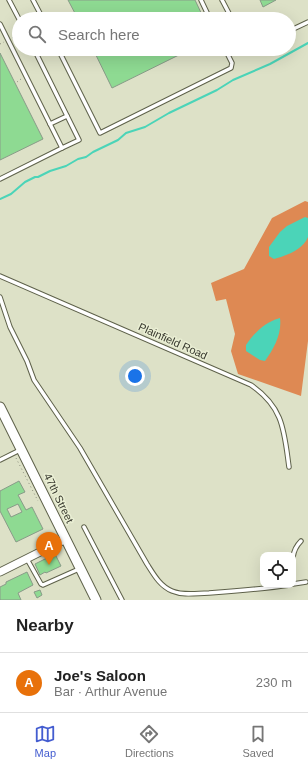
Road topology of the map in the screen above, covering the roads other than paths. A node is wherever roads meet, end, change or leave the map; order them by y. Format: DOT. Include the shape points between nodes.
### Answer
graph roads {
  1 [pos="9,0"];
  2 [pos="33,0"];
  3 [pos="201,0"];
  4 [pos="222,0"];
  5 [pos="15,12"];
  6 [pos="39,12"];
  7 [pos="207,12"];
  8 [pos="228,12"];
  9 [pos="308,22"];
  10 [pos="0,24"];
  11 [pos="296,28"];
  12 [pos="12,48"];
  13 [pos="16,56"];
  14 [pos="37,56"];
  15 [pos="62,56"];
  16 [pos="228,56"];
  17 [pos="67,116"];
  18 [pos="50,124"];
  19 [pos="62,148"];
  20 [pos="0,179"];
  21 [pos="0,276"];
  22 [pos="0,297"];
  23 [pos="0,407"];
  24 [pos="18,451"];
  25 [pos="0,460"];
  26 [pos="289,468"];
  27 [pos="84,527"];
  28 [pos="66,539"];
  29 [pos="301,541"];
  30 [pos="294,552"];
  31 [pos="27,558"];
  32 [pos="80,568"];
  33 [pos="0,572"];
  34 [pos="306,582"];
  35 [pos="296,584"];
  36 [pos="260,588"];
  37 [pos="265,588"];
  38 [pos="257,589"];
  39 [pos="96,600"];
  40 [pos="122,600"];
  1 -- 5 [label="lane"];
  2 -- 6 [label="lane"];
  3 -- 7 [label="lane"];
  4 -- 8 [label="lane"];
  9 -- 11 [label="lane"];
  10 -- 12 [label="lane"];
  13 -- 18 [label="lane"];
  14 -- 17 [label="lane"];
  15 -- 16 [label="lane" via="100,133 231,68"];
  17 -- 18 [label="lane"];
  17 -- 19 [label="lane" via="79,140"];
  18 -- 19 [label="lane"];
  19 -- 20 [label="lane"];
  21 -- 26 [label="lane, Plainfield Road" via="251,385 269,400 280,418"];
  22 -- 38 [label="lane" via="10,327 34,380 80,448 147,564 164,587 180,593"];
  23 -- 24 [label="main road, 47th Street"];
  24 -- 25 [label="lane"];
  24 -- 28 [label="main road, 47th Street"];
  27 -- 40 [label="lane"];
  28 -- 31 [label="street"];
  28 -- 32 [label="main road, 47th Street"];
  29 -- 30 [label="lane"];
  31 -- 32 [label="lane" via="40,584 43,585"];
  31 -- 33 [label="street"];
  32 -- 39 [label="main road, 47th Street"];
  34 -- 35 [label="lane"];
  36 -- 38 [label="lane"];
  37 -- 38 [label="lane"];
}
